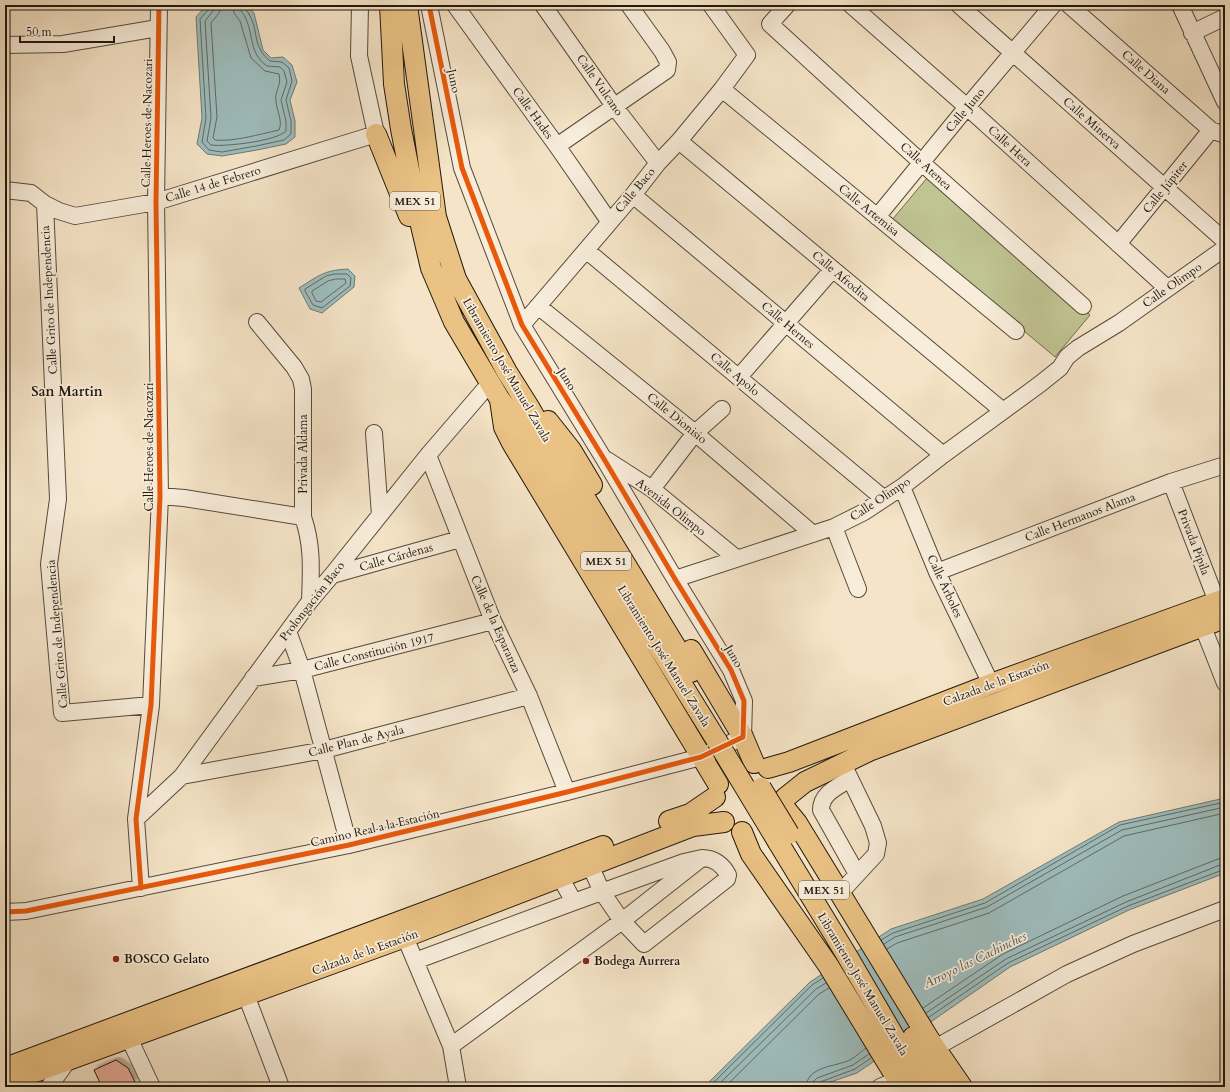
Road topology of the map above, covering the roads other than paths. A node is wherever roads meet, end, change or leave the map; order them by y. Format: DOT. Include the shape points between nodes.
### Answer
graph roads {
  1 [pos="159,5"];
  2 [pos="360,5"];
  3 [pos="390,5"];
  4 [pos="408,5"];
  5 [pos="429,5"];
  6 [pos="455,5"];
  7 [pos="543,5"];
  8 [pos="629,5"];
  9 [pos="711,5"];
  10 [pos="787,5"];
  11 [pos="851,5"];
  12 [pos="959,5"];
  13 [pos="1053,5"];
  14 [pos="1069,5"];
  15 [pos="1180,5"];
  16 [pos="1225,17"];
  17 [pos="158,28"];
  18 [pos="1192,32"];
  19 [pos="5,45"];
  20 [pos="1013,54"];
  21 [pos="722,89"];
  22 [pos="1225,102"];
  23 [pos="614,106"];
  24 [pos="967,107"];
  25 [pos="1218,133"];
  26 [pos="376,134"];
  27 [pos="679,140"];
  28 [pos="557,146"];
  29 [pos="658,163"];
  30 [pos="922,163"];
  31 [pos="1164,188"];
  32 [pos="5,190"];
  33 [pos="633,195"];
  34 [pos="156,202"];
  35 [pos="45,204"];
  36 [pos="878,217"];
  37 [pos="609,221"];
  38 [pos="1225,241"];
  39 [pos="1118,244"];
  40 [pos="1225,248"];
  41 [pos="586,250"];
  42 [pos="431,268"];
  43 [pos="833,269"];
  44 [pos="1167,288"];
  45 [pos="538,306"];
  46 [pos="1083,306"];
  47 [pos="257,322"];
  48 [pos="786,323"];
  49 [pos="522,325"];
  50 [pos="1016,331"];
  51 [pos="739,377"];
  52 [pos="495,391"];
  53 [pos="722,410"];
  54 [pos="1003,411"];
  55 [pos="374,433"];
  56 [pos="695,433"];
  57 [pos="428,455"];
  58 [pos="943,455"];
  59 [pos="604,459"];
  60 [pos="1225,465"];
  61 [pos="1171,482"];
  62 [pos="902,487"];
  63 [pos="652,489"];
  64 [pos="160,496"];
  65 [pos="883,498"];
  66 [pos="380,515"];
  67 [pos="303,517"];
  68 [pos="834,527"];
  69 [pos="813,534"];
  70 [pos="460,539"];
  71 [pos="736,558"];
  72 [pos="937,572"];
  73 [pos="332,575"];
  74 [pos="675,579"];
  75 [pos="858,589"];
  76 [pos="310,601"];
  77 [pos="1222,607"];
  78 [pos="493,621"];
  79 [pos="1203,627"];
  80 [pos="288,631"];
  81 [pos="302,670"];
  82 [pos="253,678"];
  83 [pos="1225,683"];
  84 [pos="991,684"];
  85 [pos="529,696"];
  86 [pos="151,705"];
  87 [pos="729,737"];
  88 [pos="324,750"];
  89 [pos="701,757"];
  90 [pos="761,765"];
  91 [pos="846,771"];
  92 [pos="182,776"];
  93 [pos="716,790"];
  94 [pos="568,792"];
  95 [pos="785,803"];
  96 [pos="136,819"];
  97 [pos="724,822"];
  98 [pos="742,832"];
  99 [pos="349,845"];
  100 [pos="702,858"];
  101 [pos="590,865"];
  102 [pos="858,874"];
  103 [pos="560,877"];
  104 [pos="141,888"];
  105 [pos="602,892"];
  106 [pos="840,893"];
  107 [pos="574,902"];
  108 [pos="1225,909"];
  109 [pos="5,912"];
  110 [pos="622,921"];
  111 [pos="402,929"];
  112 [pos="858,947"];
  113 [pos="415,962"];
  114 [pos="246,995"];
  115 [pos="129,1038"];
  116 [pos="452,1046"];
  117 [pos="922,1047"];
  118 [pos="74,1050"];
  119 [pos="5,1068"];
  120 [pos="892,1080"];
  121 [pos="5,1083"];
  122 [pos="49,1087"];
  123 [pos="152,1087"];
  124 [pos="281,1087"];
  125 [pos="458,1087"];
  126 [pos="926,1087"];
  127 [pos="944,1087"];
  128 [pos="962,1087"];
  1 -- 17 [label="street, Calle Heroes de Nacozari"];
  2 -- 26 [label="street" via="359,56"];
  3 -- 42 [label="main road, Libramiento José Manuel Zavala / MEX 51" via="394,84 400,130"];
  4 -- 87 [label="main road, Libramiento José Manuel Zavala / MEX 51" via="436,217 456,279 551,446"];
  5 -- 49 [label="street, Juno" via="462,168"];
  6 -- 28 [label="street, Calle Hades"];
  7 -- 23 [label="street, Calle Vulcano"];
  8 -- 23 [label="street" via="662,51 668,62 667,70"];
  9 -- 21 [label="street, Calle Baco" via="747,55"];
  10 -- 30 [label="street, Calle Atenea" via="770,24"];
  11 -- 24 [label="street, Calle Hera"];
  12 -- 20 [label="street, Calle Minerva"];
  13 -- 20 [label="street, Calle Juno"];
  14 -- 25 [label="street, Calle Diana"];
  15 -- 18 [label="street"];
  16 -- 18 [label="street"];
  17 -- 19 [label="street" via="63,44"];
  17 -- 34 [label="street, Calle Heroes de Nacozari"];
  18 -- 22 [label="street"];
  20 -- 24 [label="street, Calle Juno"];
  20 -- 31 [label="street, Calle Minerva"];
  21 -- 27 [label="street, Calle Baco"];
  21 -- 36 [label="street, Calle Artemisa"];
  23 -- 28 [label="street"];
  23 -- 29 [label="street, Calle Vulcano"];
  24 -- 30 [label="street, Calle Juno"];
  24 -- 39 [label="street, Calle Hera"];
  25 -- 31 [label="street, Calle Júpiter"];
  26 -- 34 [label="street, Calle 14 de Febrero"];
  26 -- 42 [label="main road"];
  27 -- 29 [label="street, Calle Baco"];
  27 -- 43 [label="street, Calle Afrodita"];
  28 -- 37 [label="street, Calle Hades"];
  29 -- 33 [label="street, Calle Baco"];
  30 -- 36 [label="street, Calle Juno"];
  30 -- 46 [label="street, Calle Atenea"];
  31 -- 38 [label="street, Calle Minerva"];
  31 -- 39 [label="street, Calle Júpiter"];
  32 -- 35 [label="street, Calle 14 de Febrero" via="31,193"];
  33 -- 37 [label="street, Calle Baco"];
  33 -- 48 [label="street, Calle Hernes"];
  34 -- 35 [label="street, Calle 14 de Febrero" via="75,216"];
  34 -- 64 [label="street, Calle Heroes de Nacozari"];
  35 -- 86 [label="street, Calle Grito de Independencia" via="58,499 49,564 62,713"];
  36 -- 50 [label="street, Calle Artemisa"];
  37 -- 41 [label="street, Calle Baco"];
  39 -- 44 [label="street, Calle Hera"];
  40 -- 44 [label="street, Calle Olimpo"];
  41 -- 45 [label="street, Calle Baco"];
  41 -- 51 [label="street, Calle Apolo"];
  42 -- 52 [label="main road, Libramiento José Manuel Zavala / MEX 51" via="454,322"];
  43 -- 48 [label="street"];
  43 -- 54 [label="street, Calle Afrodita"];
  44 -- 54 [label="street, Calle Olimpo" via="1119,323 1078,348 1067,357 1060,368"];
  45 -- 49 [label="street, Calle Baco"];
  45 -- 56 [label="street, Calle Dionisio"];
  47 -- 67 [label="street, Privada Aldama" via="301,379"];
  48 -- 51 [label="street"];
  48 -- 58 [label="street, Calle Hernes"];
  49 -- 59 [label="street, Juno"];
  51 -- 65 [label="street, Calle Apolo"];
  52 -- 57 [label="street, Prolongación Baco"];
  52 -- 87 [label="main road, Libramiento José Manuel Zavala / MEX 51"];
  52 -- 89 [label="main road" via="504,427 512,443"];
  53 -- 56 [label="street"];
  54 -- 58 [label="street, Calle Olimpo"];
  55 -- 66 [label="street"];
  56 -- 63 [label="street"];
  56 -- 69 [label="street, Calle Dionisio"];
  57 -- 66 [label="street, Prolongación Baco"];
  57 -- 70 [label="street, Calle de la Esparanza"];
  58 -- 62 [label="street, Calle Olimpo"];
  59 -- 63 [label="street, Avenida Olimpo"];
  59 -- 74 [label="street, Juno"];
  60 -- 61 [label="street, Calle Hermanos Alama"];
  61 -- 72 [label="street, Calle Hermanos Alama"];
  61 -- 77 [label="street, Privada Pípila"];
  62 -- 65 [label="street, Calle Olimpo"];
  62 -- 72 [label="street, Calle Árboles"];
  63 -- 71 [label="street, Avenida Olimpo"];
  64 -- 67 [label="street"];
  64 -- 86 [label="street, Calle Heroes de Nacozari"];
  65 -- 68 [label="street, Calle Olimpo" via="864,512"];
  66 -- 73 [label="street, Prolongación Baco"];
  67 -- 76 [label="street, Privada Aldama" via="311,552"];
  68 -- 69 [label="street, Calle Olimpo"];
  68 -- 75 [label="street"];
  69 -- 71 [label="street, Calle Olimpo"];
  70 -- 73 [label="street, Calle Cárdenas"];
  70 -- 78 [label="street, Calle de la Esparanza"];
  71 -- 74 [label="street, Calle Olimpo"];
  72 -- 84 [label="street, Calle Árboles"];
  73 -- 76 [label="street, Prolongación Baco"];
  74 -- 87 [label="street, Juno" via="731,670 744,701"];
  76 -- 80 [label="street, Prolongación Baco"];
  77 -- 79 [label="main road, Calzada de la Estación"];
  77 -- 84 [label="main road, Calzada de la Estación"];
  78 -- 81 [label="street, Calle Constitución 1917"];
  78 -- 85 [label="street, Calle de la Esparanza"];
  79 -- 83 [label="street"];
  79 -- 91 [label="main road, Calzada de la Estación" via="869,751"];
  80 -- 81 [label="street"];
  80 -- 82 [label="street, Prolongación Baco"];
  81 -- 82 [label="street, Calle Constitución 1917"];
  81 -- 88 [label="street"];
  82 -- 92 [label="street, Prolongación Baco"];
  84 -- 90 [label="main road, Calzada de la Estación" via="789,762"];
  85 -- 88 [label="street, Calle Plan de Ayala"];
  85 -- 94 [label="street, Calle de la Esparanza"];
  86 -- 96 [label="street, Calle Heroes de Nacozari"];
  87 -- 89 [label="street, Camino Real a la Estación"];
  87 -- 90 [label="main road"];
  87 -- 112 [label="main road, Libramiento José Manuel Zavala / MEX 51, bridge" via="784,838"];
  88 -- 92 [label="street, Calle Plan de Ayala"];
  88 -- 99 [label="street"];
  89 -- 93 [label="main road"];
  89 -- 94 [label="street, Camino Real a la Estación"];
  90 -- 93 [label="main road" via="743,764 733,768 724,774"];
  90 -- 95 [label="main road" via="781,781"];
  91 -- 95 [label="main road, Calzada de la Estación" via="805,782"];
  91 -- 102 [label="street" via="873,826 878,843 876,854"];
  91 -- 102 [label="street" via="826,795 821,803 821,810"];
  92 -- 96 [label="street, Prolongación Baco"];
  93 -- 97 [label="main road" via="716,806"];
  93 -- 111 [label="main road, Calzada de la Estación" via="690,814"];
  94 -- 99 [label="street, Camino Real a la Estación"];
  95 -- 98 [label="main road" via="780,817 773,825 763,831"];
  95 -- 106 [label="main road"];
  96 -- 104 [label="street, Calle Heroes de Nacozari"];
  97 -- 98 [label="main road"];
  97 -- 101 [label="main road, Calzada de la Estación" via="693,826"];
  98 -- 120 [label="main road" via="751,854 828,965"];
  99 -- 104 [label="street, Camino Real a la Estación"];
  100 -- 105 [label="street" via="684,862"];
  100 -- 110 [label="street"];
  100 -- 110 [label="street" via="715,860 726,871 727,879 644,944"];
  101 -- 103 [label="main road, Calzada de la Estación"];
  101 -- 105 [label="street"];
  102 -- 106 [label="street"];
  103 -- 107 [label="street"];
  103 -- 111 [label="main road, Calzada de la Estación"];
  104 -- 109 [label="street, Camino Real a la Estación"];
  105 -- 107 [label="street"];
  105 -- 110 [label="street"];
  106 -- 112 [label="main road"];
  107 -- 113 [label="street"];
  108 -- 117 [label="street" via="1132,944"];
  110 -- 116 [label="street"];
  111 -- 113 [label="street"];
  111 -- 114 [label="main road, Calzada de la Estación"];
  111 -- 118 [label="main road, Calzada de la Estación"];
  112 -- 117 [label="main road, Libramiento José Manuel Zavala / MEX 51"];
  112 -- 117 [label="main road"];
  113 -- 116 [label="street"];
  114 -- 115 [label="main road, Calzada de la Estación"];
  114 -- 124 [label="street"];
  115 -- 118 [label="main road, Calzada de la Estación"];
  115 -- 123 [label="street"];
  116 -- 125 [label="street"];
  117 -- 126 [label="main road, Libramiento José Manuel Zavala / MEX 51"];
  117 -- 127 [label="main road, Libramiento José Manuel Zavala / MEX 51"];
  117 -- 128 [label="main road"];
  118 -- 119 [label="main road, Calzada de la Estación"];
  118 -- 121 [label="main road, Calzada de la Estación"];
  118 -- 122 [label="street"];
}
